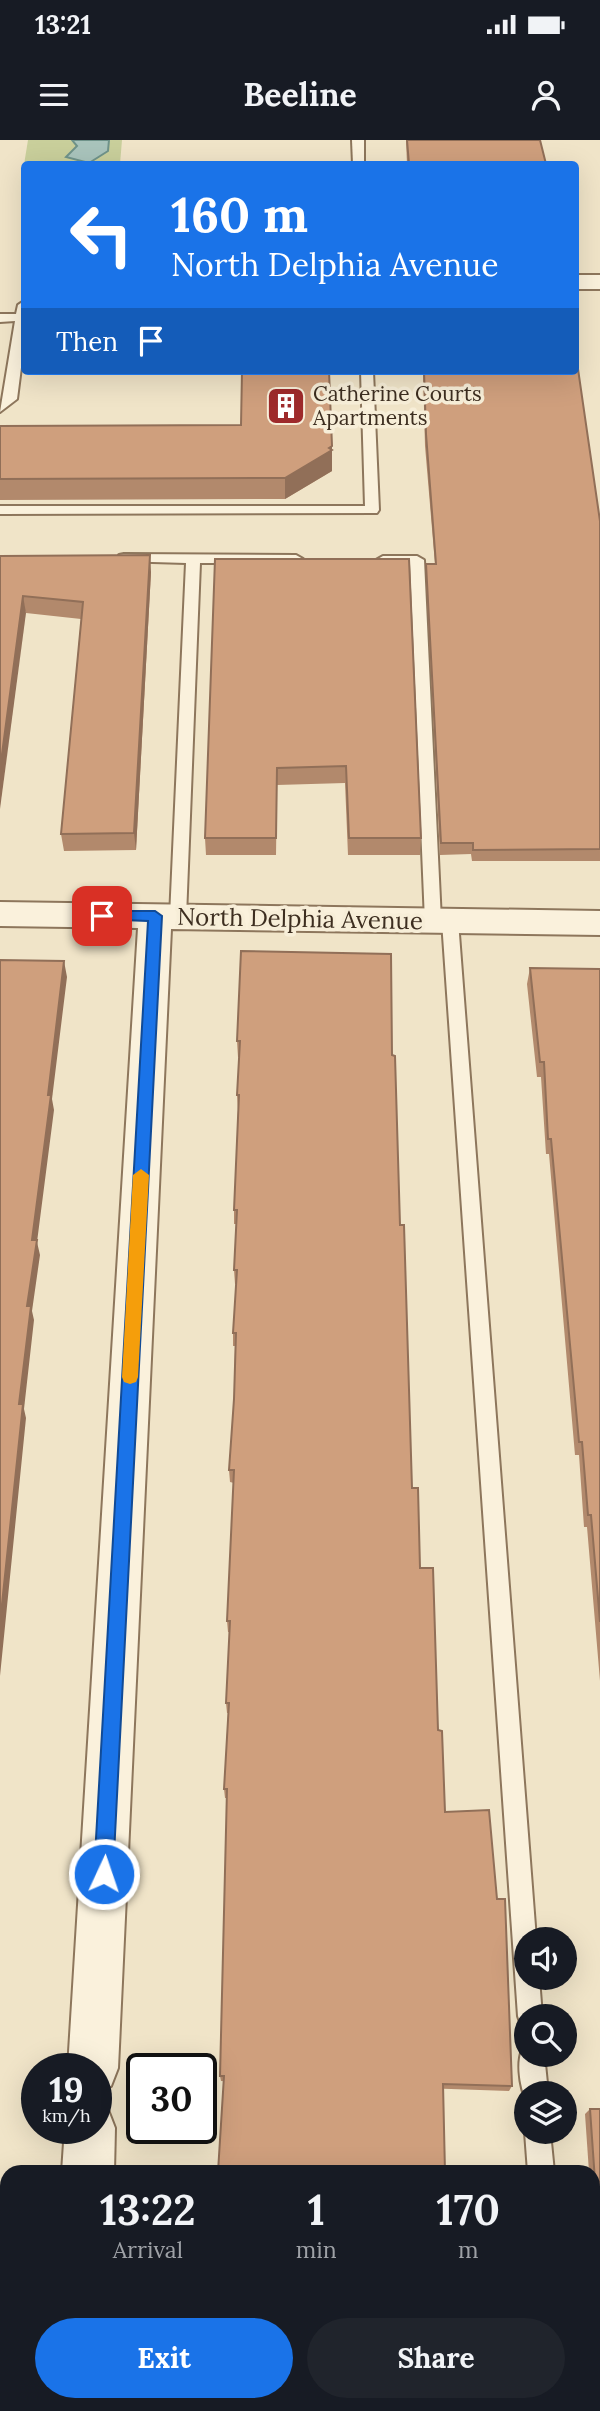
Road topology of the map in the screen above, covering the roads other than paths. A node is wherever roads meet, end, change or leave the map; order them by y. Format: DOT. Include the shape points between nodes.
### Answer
graph roads {
  1 [pos="358,140"];
  2 [pos="359,161"];
  3 [pos="579,282"];
  4 [pos="600,282"];
  5 [pos="21,312"];
  6 [pos="0,318"];
  7 [pos="21,330"];
  8 [pos="367,375"];
  9 [pos="0,408"];
  10 [pos="0,510"];
  11 [pos="110,558"];
  12 [pos="192,558"];
  13 [pos="311,559"];
  14 [pos="364,560"];
  15 [pos="0,914"];
  16 [pos="166,916"];
  17 [pos="442,921"];
  18 [pos="600,923"];
  19 [pos="523,1927"];
  20 [pos="94,2053"];
  21 [pos="89,2144"];
  22 [pos="539,2144"];
  23 [pos="88,2165"];
  24 [pos="540,2165"];
  1 -- 2 [label="lane"];
  3 -- 4 [label="street"];
  5 -- 6 [label="lane"];
  7 -- 9 [label="lane" via="10,399"];
  8 -- 10 [label="lane" via="372,510"];
  11 -- 12 [label="lane"];
  12 -- 13 [label="lane"];
  12 -- 16 [label="lane"];
  14 -- 17 [label="lane" via="417,560"];
  15 -- 16 [label="street, North Delphia Avenue"];
  16 -- 17 [label="street, North Delphia Avenue"];
  16 -- 20 [label="street"];
  17 -- 18 [label="street, North Delphia Avenue"];
  17 -- 19 [label="lane"];
  21 -- 23 [label="street"];
  22 -- 24 [label="lane"];
}
